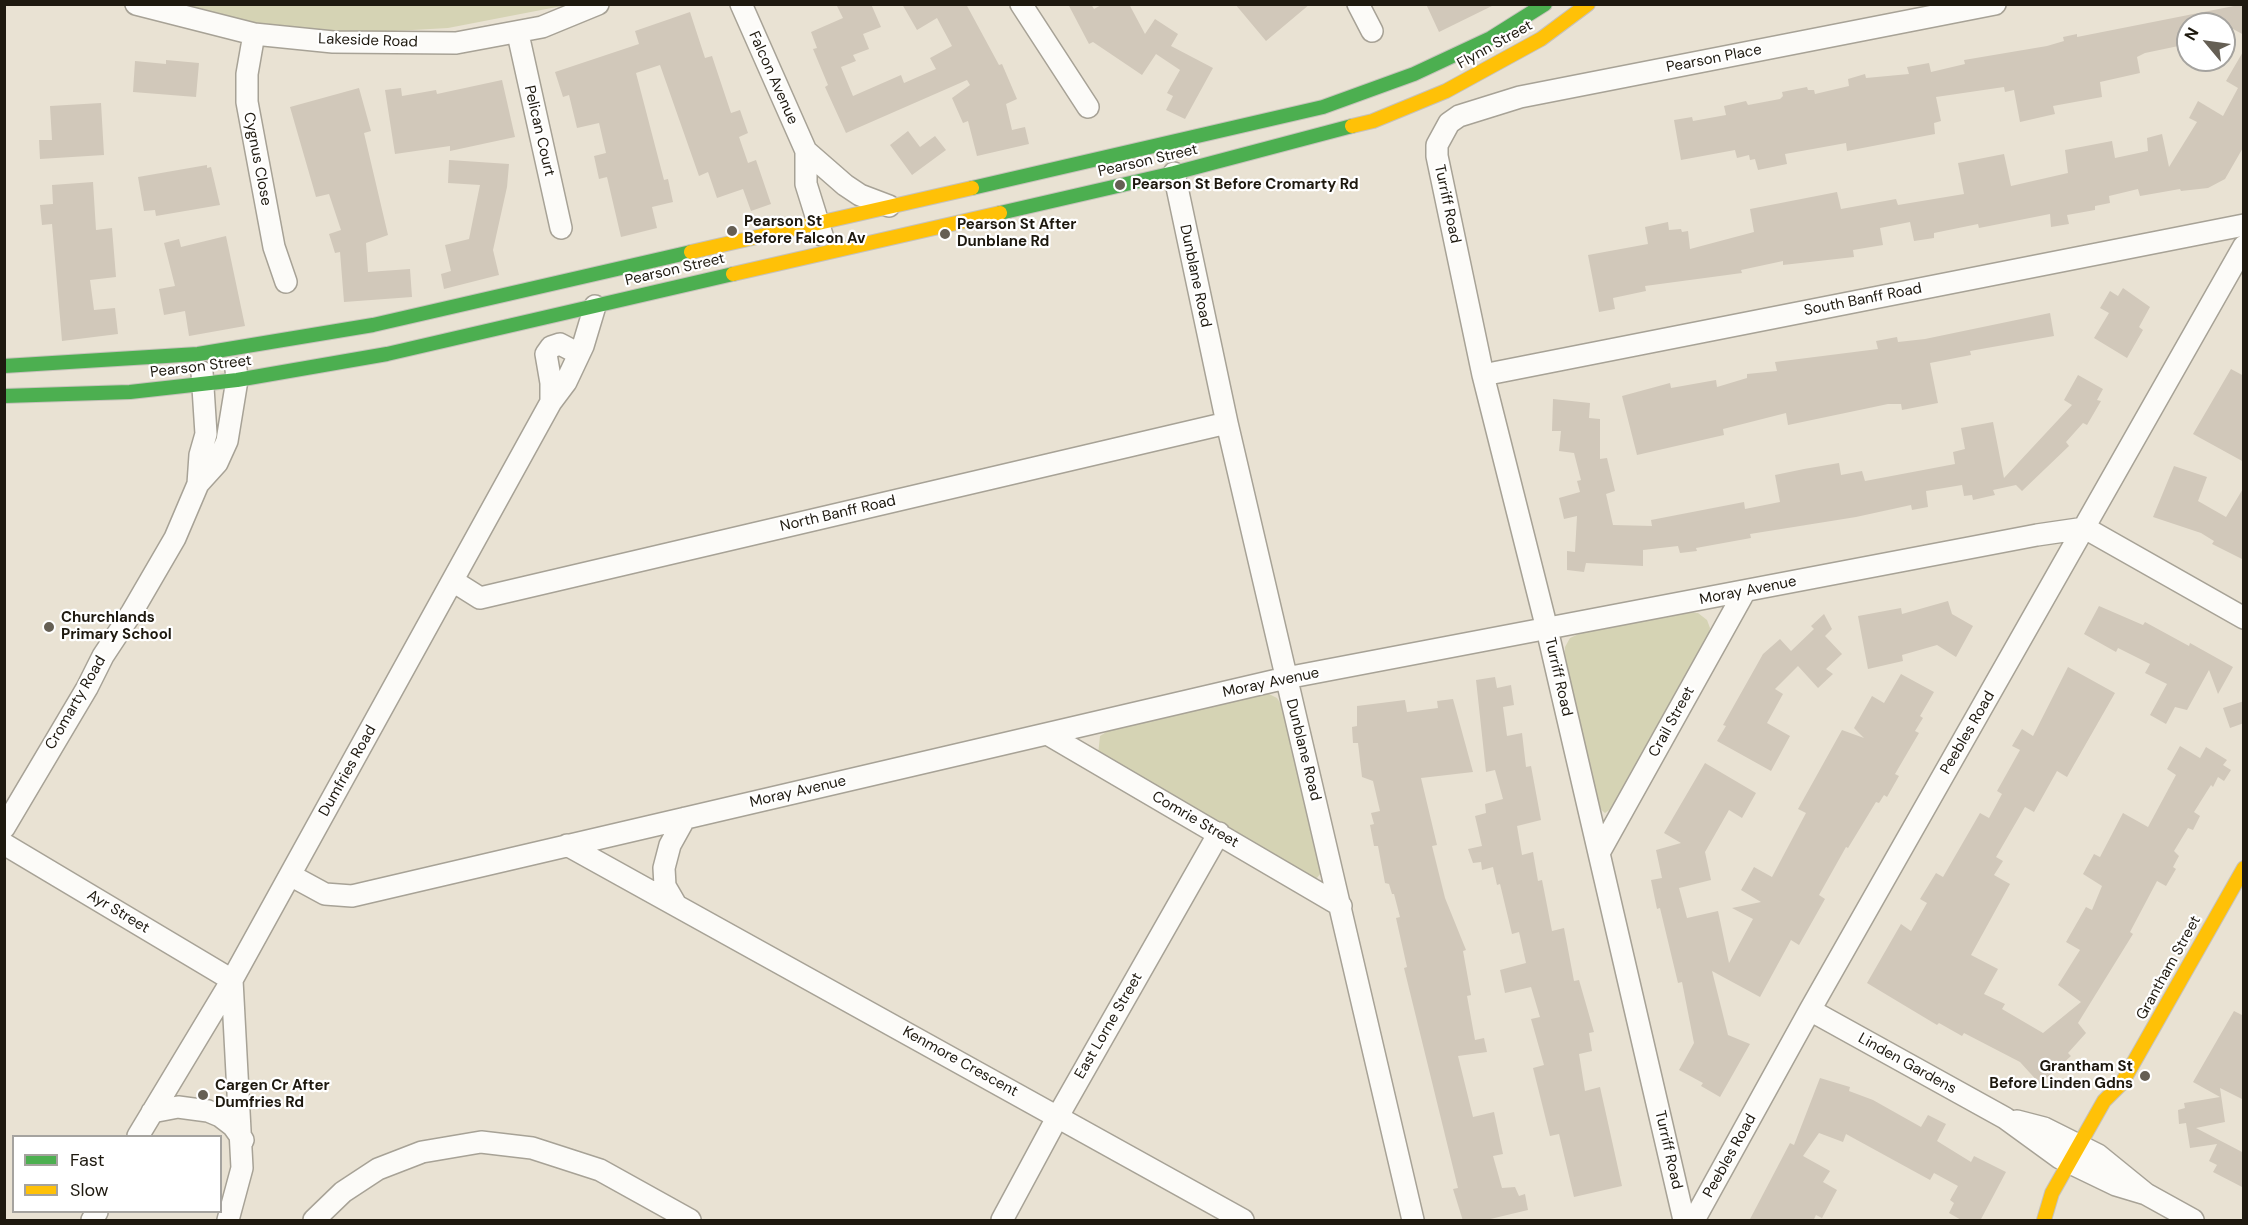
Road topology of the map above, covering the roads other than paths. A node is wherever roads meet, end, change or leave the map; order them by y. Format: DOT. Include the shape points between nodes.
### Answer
graph roads {
  1 [pos="136,4"];
  2 [pos="598,4"];
  3 [pos="741,4"];
  4 [pos="1021,4"];
  5 [pos="1358,4"];
  6 [pos="1545,4"];
  7 [pos="1588,4"];
  8 [pos="1995,4"];
  9 [pos="1372,31"];
  10 [pos="254,34"];
  11 [pos="518,34"];
  12 [pos="1414,74"];
  13 [pos="1446,91"];
  14 [pos="1088,107"];
  15 [pos="1441,133"];
  16 [pos="806,151"];
  17 [pos="1174,173"];
  18 [pos="889,206"];
  19 [pos="817,222"];
  20 [pos="2244,225"];
  21 [pos="561,228"];
  22 [pos="2244,246"];
  23 [pos="828,251"];
  24 [pos="286,282"];
  25 [pos="595,306"];
  26 [pos="233,349"];
  27 [pos="198,354"];
  28 [pos="579,354"];
  29 [pos="4,366"];
  30 [pos="1483,375"];
  31 [pos="237,380"];
  32 [pos="204,384"];
  33 [pos="4,396"];
  34 [pos="551,402"];
  35 [pos="1227,423"];
  36 [pos="198,484"];
  37 [pos="2085,528"];
  38 [pos="453,581"];
  39 [pos="1745,591"];
  40 [pos="2244,618"];
  41 [pos="1547,629"];
  42 [pos="1286,678"];
  43 [pos="1049,735"];
  44 [pos="686,818"];
  45 [pos="4,828"];
  46 [pos="1218,833"];
  47 [pos="4,844"];
  48 [pos="567,845"];
  49 [pos="1599,853"];
  50 [pos="2244,868"];
  51 [pos="290,875"];
  52 [pos="675,905"];
  53 [pos="1341,906"];
  54 [pos="232,980"];
  55 [pos="1810,1010"];
  56 [pos="2122,1083"];
  57 [pos="152,1112"];
  58 [pos="1058,1116"];
  59 [pos="2107,1125"];
  60 [pos="139,1135"];
  61 [pos="243,1140"];
  62 [pos="2084,1154"];
  63 [pos="237,1192"];
  64 [pos="313,1220"];
  65 [pos="228,1221"];
  66 [pos="243,1221"];
  67 [pos="690,1221"];
  68 [pos="1002,1221"];
  69 [pos="1243,1221"];
  70 [pos="1413,1221"];
  71 [pos="1684,1221"];
  72 [pos="1694,1221"];
  73 [pos="2045,1221"];
  74 [pos="2193,1221"];
  1 -- 10 [label="street, Lakeside Road"];
  2 -- 11 [label="street, Lakeside Road"];
  3 -- 16 [label="street, Falcon Avenue"];
  4 -- 14 [label="street"];
  5 -- 9 [label="street"];
  6 -- 12 [label="main road, Flynn Street" via="1491,38"];
  7 -- 13 [label="main road, Flynn Street" via="1541,39"];
  8 -- 15 [label="street, Pearson Place" via="1520,97 1459,116"];
  10 -- 11 [label="street, Lakeside Road" via="333,42 456,43"];
  10 -- 24 [label="street, Cygnus Close" via="247,102 274,247"];
  11 -- 21 [label="street, Pelican Court"];
  12 -- 18 [label="main road, Pearson Street" via="1323,107"];
  13 -- 17 [label="main road, Pearson Street" via="1373,121"];
  15 -- 30 [label="street, Turriff Road" via="1437,156"];
  16 -- 18 [label="street, Falcon Avenue" via="844,185"];
  16 -- 19 [label="street, Falcon Avenue" via="806,184"];
  17 -- 23 [label="main road, Pearson Street"];
  17 -- 35 [label="street, Dunblane Road"];
  18 -- 19 [label="main road, Pearson Street"];
  19 -- 23 [label="street, Falcon Avenue"];
  19 -- 26 [label="main road, Pearson Street" via="373,326"];
  20 -- 30 [label="street, South Banff Road"];
  22 -- 37 [label="street, Peebles Road"];
  23 -- 25 [label="main road, Pearson Street"];
  25 -- 28 [label="street, Dumfries Road"];
  25 -- 31 [label="main road, Pearson Street" via="387,354"];
  26 -- 27 [label="main road, Pearson Street"];
  26 -- 31 [label="street, Cromarty Road"];
  27 -- 29 [label="main road, Pearson Street"];
  27 -- 32 [label="street, Cromarty Road"];
  28 -- 34 [label="street, Dumfries Road"];
  28 -- 34 [label="street" via="560,344 546,354"];
  30 -- 41 [label="street, Turriff Road"];
  31 -- 32 [label="main road, Pearson Street"];
  31 -- 36 [label="street, Cromarty Road" via="227,441 217,463"];
  32 -- 33 [label="main road, Pearson Street" via="130,392"];
  32 -- 36 [label="street, Cromarty Road" via="206,434"];
  34 -- 38 [label="street, Dumfries Road"];
  35 -- 38 [label="street, North Banff Road" via="480,597"];
  35 -- 42 [label="street, Dunblane Road"];
  36 -- 45 [label="street, Cromarty Road" via="174,538"];
  37 -- 39 [label="street, Moray Avenue"];
  37 -- 40 [label="street"];
  37 -- 55 [label="street, Peebles Road"];
  38 -- 51 [label="street, Dumfries Road"];
  39 -- 41 [label="street, Moray Avenue"];
  39 -- 49 [label="street, Crail Street"];
  41 -- 42 [label="street, Moray Avenue"];
  41 -- 49 [label="street, Turriff Road"];
  42 -- 43 [label="street, Moray Avenue"];
  42 -- 53 [label="street, Dunblane Road"];
  43 -- 44 [label="street, Moray Avenue"];
  43 -- 46 [label="street, Comrie Street"];
  44 -- 48 [label="street, Moray Avenue"];
  44 -- 52 [label="street" via="670,845 664,868 664,886"];
  46 -- 53 [label="street, Comrie Street"];
  46 -- 58 [label="street, East Lorne Street"];
  47 -- 54 [label="street, Ayr Street"];
  48 -- 51 [label="street, Moray Avenue" via="352,896 325,894"];
  48 -- 52 [label="street, Kenmore Crescent"];
  49 -- 71 [label="street, Turriff Road"];
  50 -- 56 [label="main road, Grantham Street"];
  51 -- 54 [label="street, Dumfries Road"];
  52 -- 58 [label="street, Kenmore Crescent"];
  53 -- 70 [label="street, Dunblane Road"];
  54 -- 57 [label="street, Dumfries Road"];
  54 -- 61 [label="street"];
  55 -- 62 [label="street, Linden Gardens" via="2005,1118"];
  55 -- 72 [label="street, Peebles Road"];
  56 -- 59 [label="main road, Grantham Street" via="2117,1107"];
  56 -- 62 [label="main road, Grantham Street" via="2104,1101"];
  57 -- 60 [label="street, Dumfries Road"];
  57 -- 61 [label="street" via="178,1107 208,1111 233,1126"];
  58 -- 68 [label="street, East Lorne Street"];
  58 -- 69 [label="street, Kenmore Crescent"];
  61 -- 63 [label="street"];
  62 -- 73 [label="main road, Grantham Street" via="2050,1198"];
  62 -- 74 [label="street, Linden Gardens" via="2123,1173 2146,1194"];
  63 -- 65 [label="street"];
  63 -- 66 [label="street"];
  64 -- 67 [label="street" via="343,1192 378,1169 422,1152 481,1142 532,1148 600,1170"];
}
